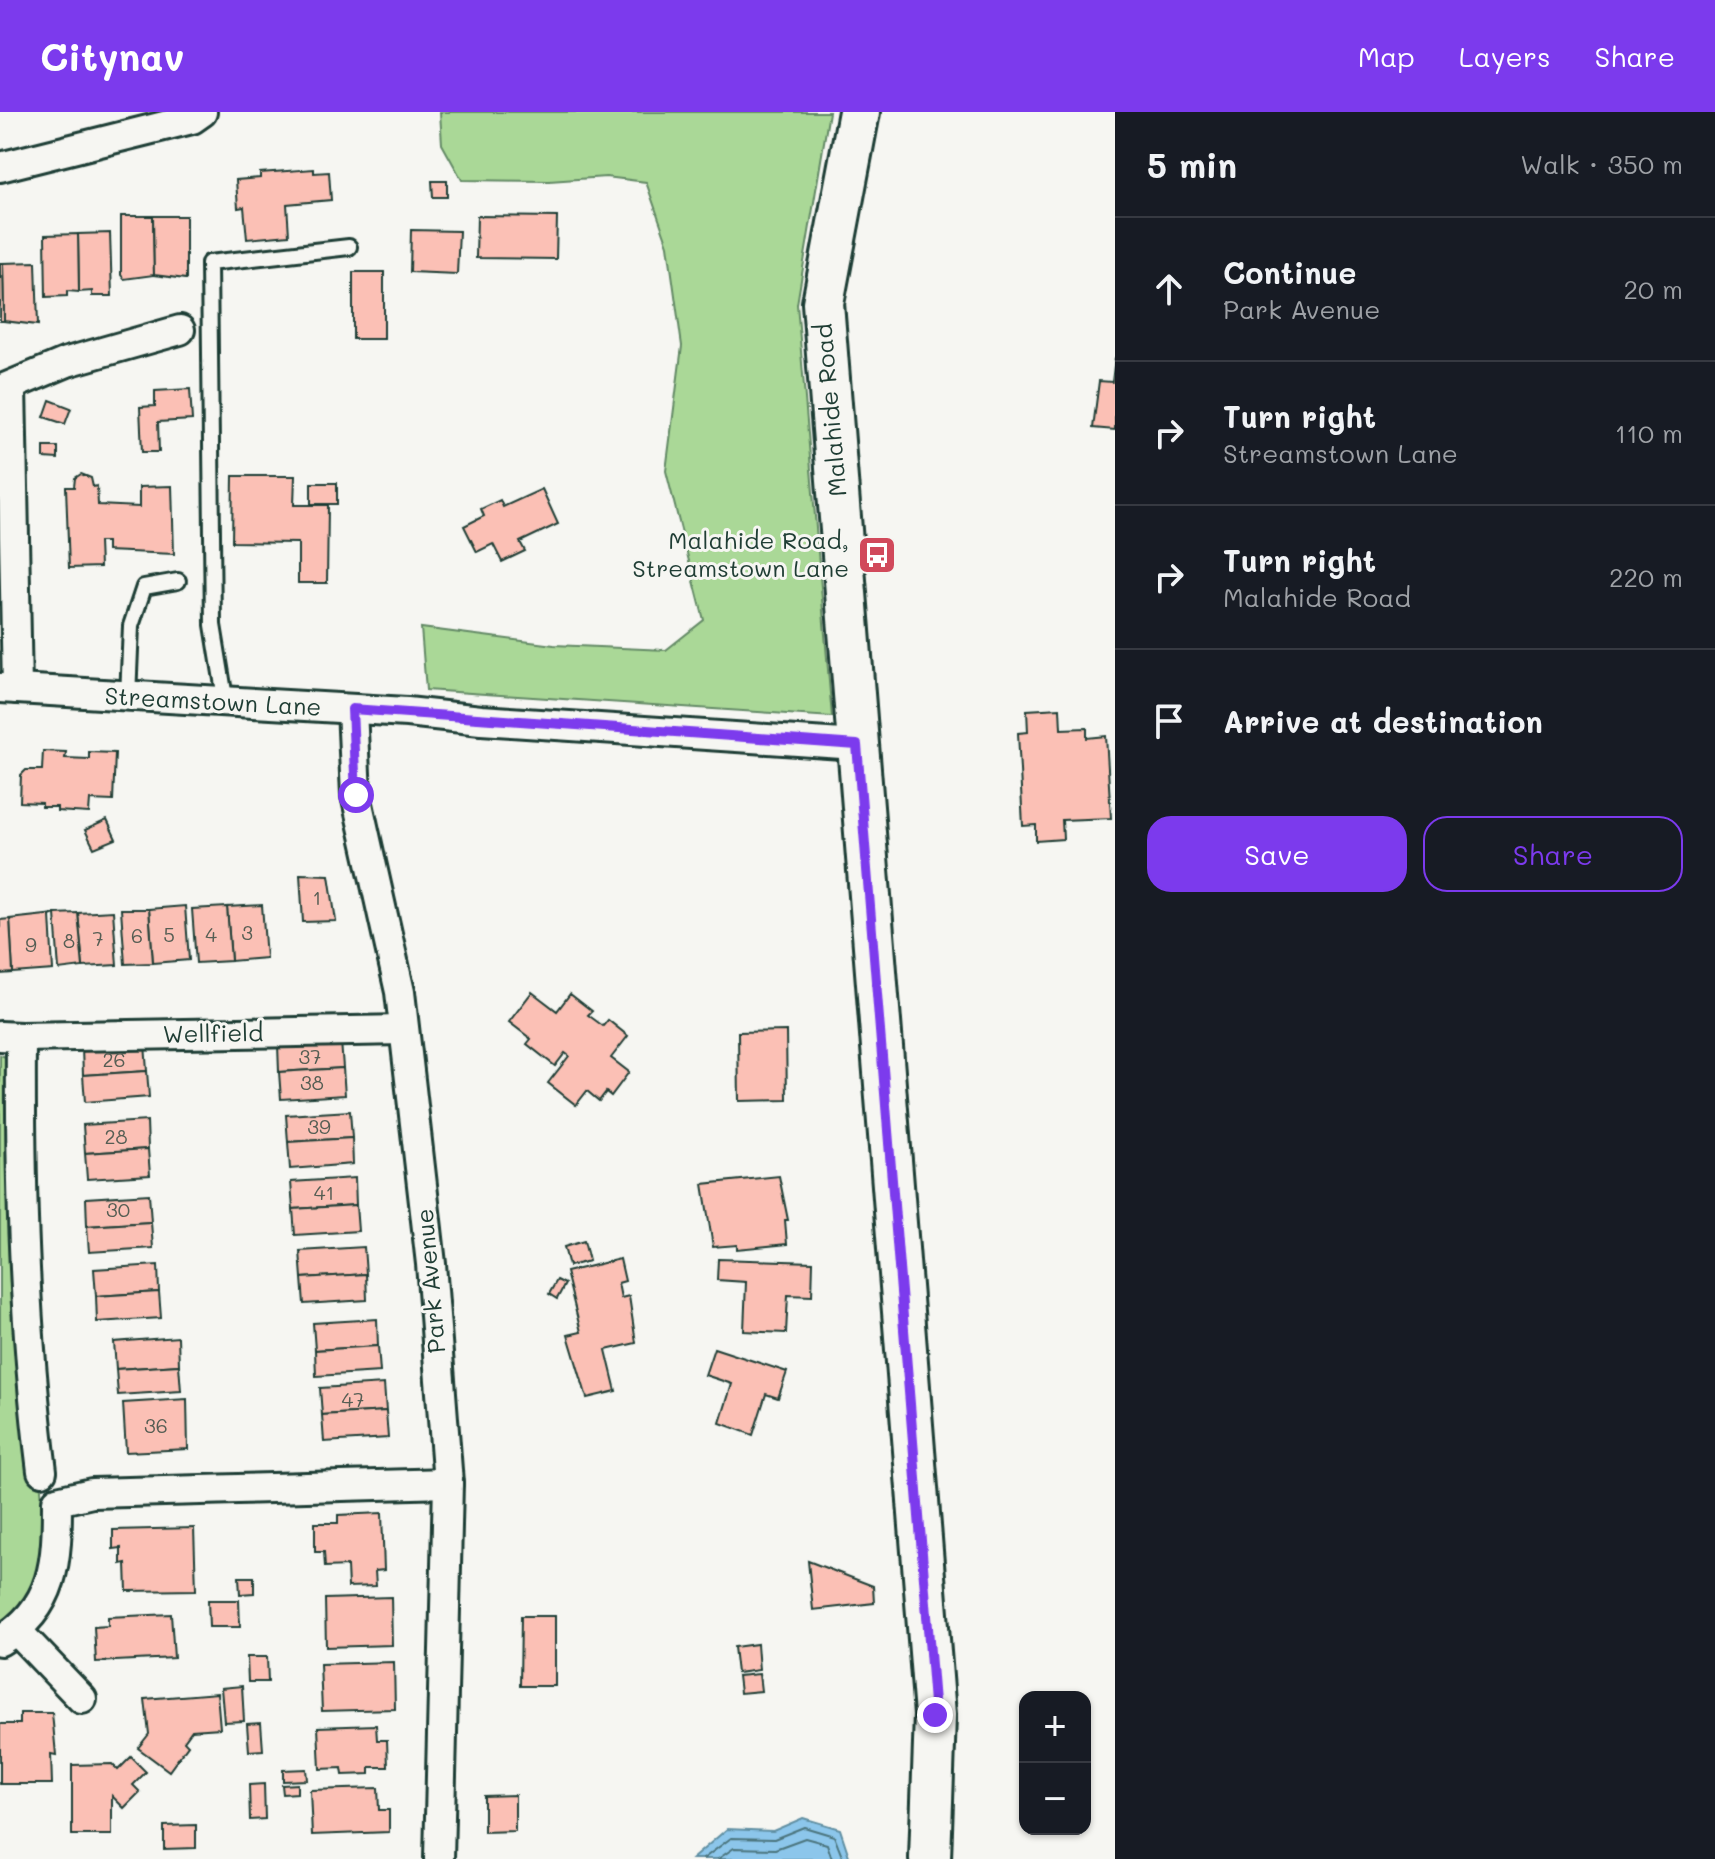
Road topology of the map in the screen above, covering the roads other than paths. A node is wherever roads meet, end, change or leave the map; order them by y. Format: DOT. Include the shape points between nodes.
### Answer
graph roads {
  1 [pos="202,112"];
  2 [pos="859,112"];
  3 [pos="0,167"];
  4 [pos="349,247"];
  5 [pos="180,330"];
  6 [pos="6,388"];
  7 [pos="178,581"];
  8 [pos="8,689"];
  9 [pos="128,698"];
  10 [pos="226,704"];
  11 [pos="352,709"];
  12 [pos="857,745"];
  13 [pos="404,1030"];
  14 [pos="10,1037"];
  15 [pos="42,1471"];
  16 [pos="448,1483"];
  17 [pos="8,1636"];
  18 [pos="82,1699"];
  19 [pos="440,1858"];
  20 [pos="930,1859"];
  1 -- 3 [label="street" via="192,119"];
  2 -- 12 [label="main road, Malahide Road" via="823,303"];
  4 -- 10 [label="lane" via="209,263 213,625"];
  5 -- 6 [label="street" via="67,362"];
  6 -- 8 [label="street"];
  7 -- 9 [label="lane" via="144,587 131,626"];
  8 -- 9 [label="street, Streamstown Lane"];
  9 -- 10 [label="street, Streamstown Lane"];
  10 -- 11 [label="street, Streamstown Lane"];
  11 -- 12 [label="street, Streamstown Lane"];
  11 -- 13 [label="street, Park Avenue" via="356,795"];
  12 -- 20 [label="main road, Malahide Road" via="935,1715"];
  13 -- 14 [label="street, Wellfield"];
  13 -- 16 [label="street, Park Avenue" via="431,1264"];
  14 -- 15 [label="street, Wellfield" via="31,1382"];
  16 -- 17 [label="street" via="92,1493 57,1501 53,1578"];
  16 -- 19 [label="street, Park Avenue"];
  17 -- 18 [label="street"];
}
